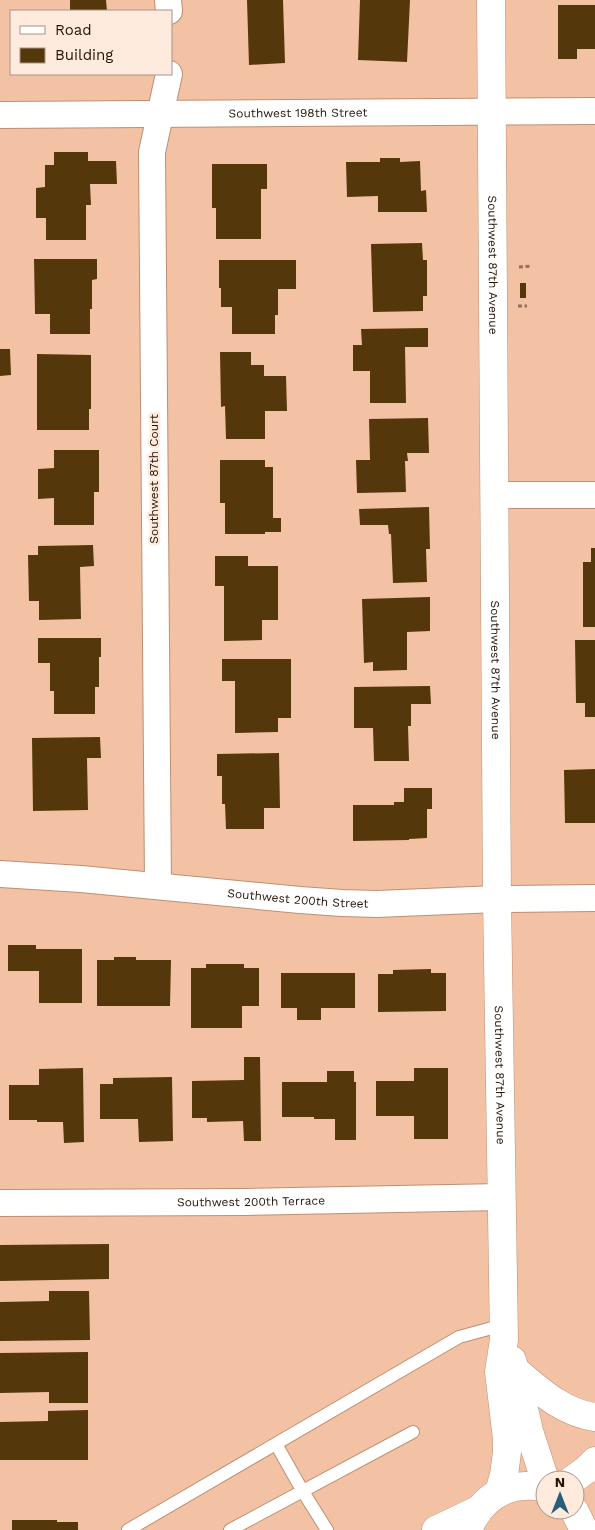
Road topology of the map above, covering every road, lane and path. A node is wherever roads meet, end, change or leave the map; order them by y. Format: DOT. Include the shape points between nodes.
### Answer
graph roads {
  1 [pos="491,0"];
  2 [pos="169,75"];
  3 [pos="595,111"];
  4 [pos="492,112"];
  5 [pos="161,114"];
  6 [pos="0,115"];
  7 [pos="495,495"];
  8 [pos="595,495"];
  9 [pos="0,874"];
  10 [pos="158,886"];
  11 [pos="595,898"];
  12 [pos="497,899"];
  13 [pos="502,1197"];
  14 [pos="0,1203"];
  15 [pos="504,1332"];
  16 [pos="515,1370"];
  17 [pos="595,1417"];
  18 [pos="413,1432"];
  19 [pos="276,1444"];
  20 [pos="595,1461"];
  21 [pos="542,1470"];
  22 [pos="585,1471"];
  23 [pos="535,1486"];
  24 [pos="302,1490"];
  25 [pos="482,1510"];
  26 [pos="128,1530"];
  27 [pos="230,1530"];
  28 [pos="327,1530"];
  29 [pos="436,1530"];
  1 -- 4 [label="street, Southwest 87th Avenue"];
  2 -- 5 [label="street, Southwest 87th Court"];
  3 -- 4 [label="street, Southwest 198th Street"];
  4 -- 5 [label="street, Southwest 198th Street"];
  4 -- 7 [label="street, Southwest 87th Avenue"];
  5 -- 6 [label="street, Southwest 198th Street"];
  5 -- 10 [label="street, Southwest 87th Court" via="152,152"];
  7 -- 8 [label="street"];
  7 -- 12 [label="street, Southwest 87th Avenue"];
  9 -- 10 [label="street, Southwest 200th Street"];
  10 -- 12 [label="street, Southwest 200th Street" via="342,903"];
  11 -- 12 [label="street, Southwest 200th Street"];
  12 -- 13 [label="street, Southwest 87th Avenue"];
  13 -- 14 [label="street, Southwest 200th Terrace"];
  13 -- 15 [label="street, Southwest 87th Avenue"];
  15 -- 16 [label="street, Southwest 87th Avenue"];
  15 -- 19 [label="lane" via="459,1337"];
  15 -- 25 [label="street, Southwest 87th Avenue" via="499,1372 507,1452 504,1475"];
  16 -- 17 [label="street" via="555,1402 574,1412"];
  16 -- 21 [label="street, Southwest 87th Avenue"];
  18 -- 24 [label="lane"];
  19 -- 24 [label="lane"];
  19 -- 26 [label="lane"];
  20 -- 22 [label="street"];
  23 -- 25 [label="street" via="520,1485"];
  24 -- 27 [label="lane"];
  24 -- 28 [label="lane"];
  25 -- 29 [label="street"];
}
